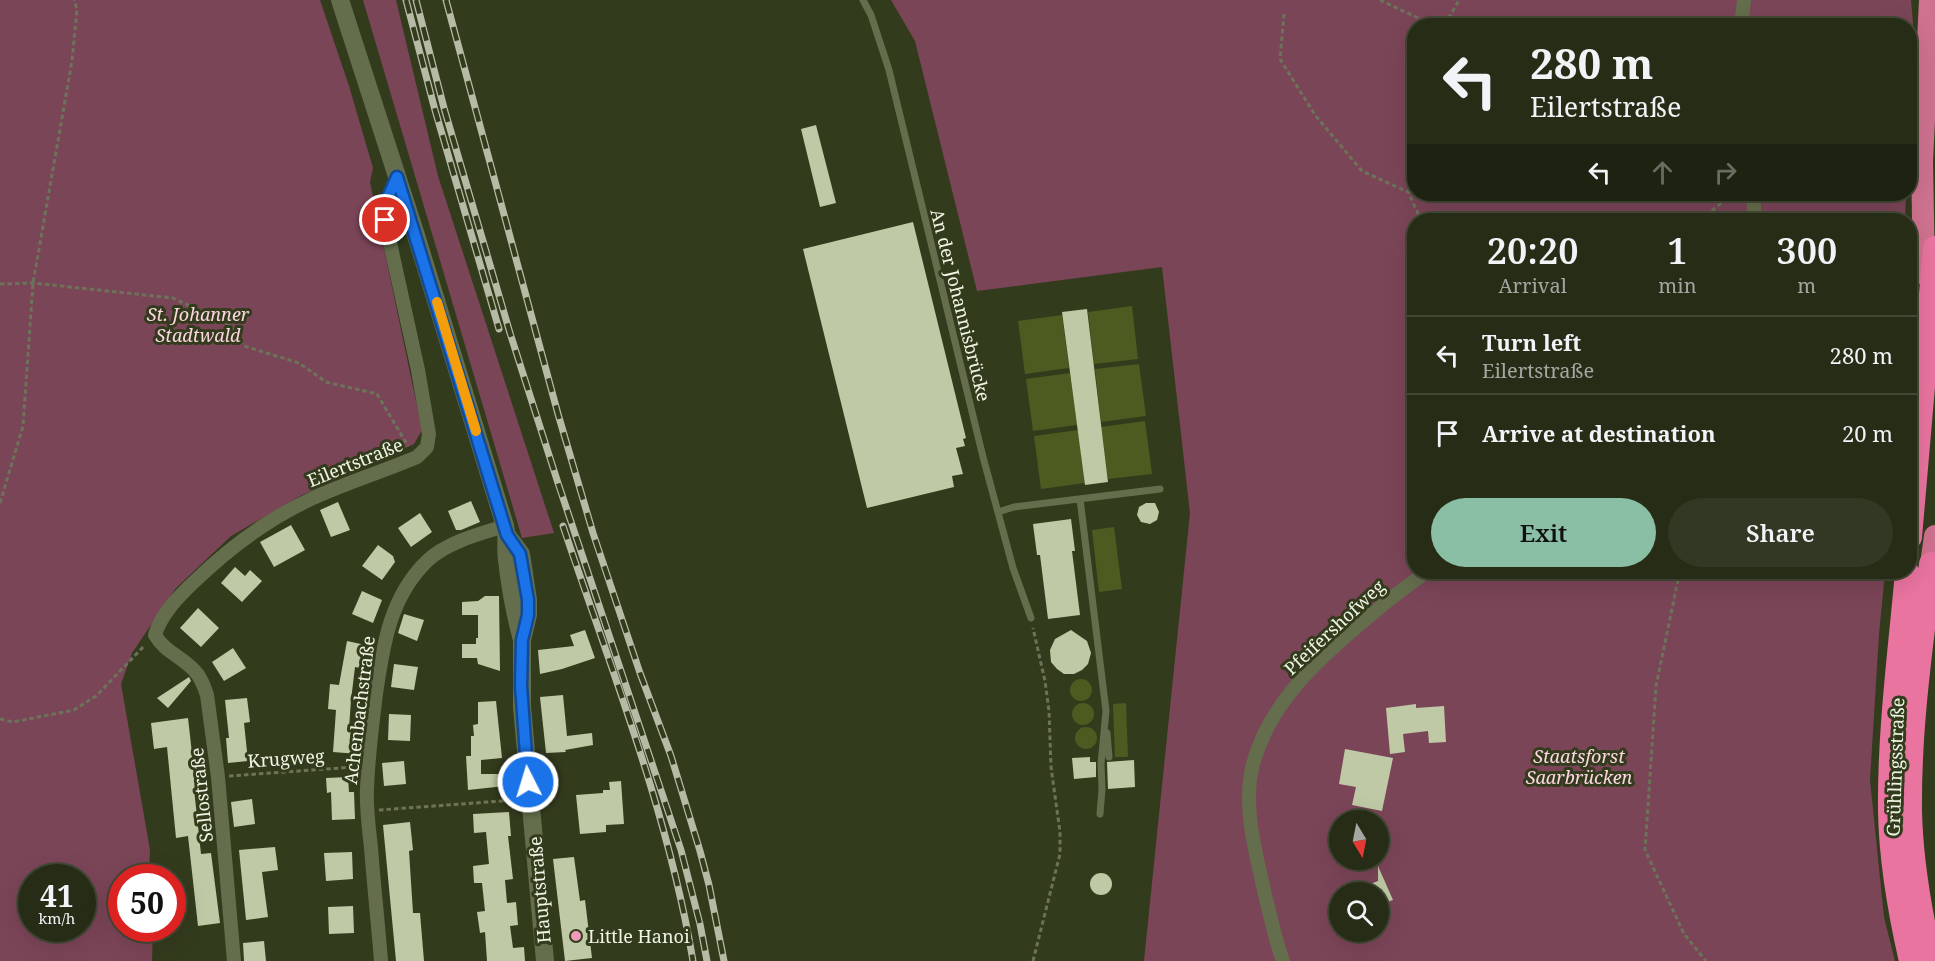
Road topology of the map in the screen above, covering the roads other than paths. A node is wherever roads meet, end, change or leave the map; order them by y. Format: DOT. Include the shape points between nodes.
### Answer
graph roads {
  1 [pos="340,0"];
  2 [pos="863,0"];
  3 [pos="1744,0"];
  4 [pos="1930,0"];
  5 [pos="1742,18"];
  6 [pos="397,177"];
  7 [pos="1935,248"];
  8 [pos="1925,352"];
  9 [pos="1917,451"];
  10 [pos="1160,489"];
  11 [pos="1080,499"];
  12 [pos="998,512"];
  13 [pos="506,530"];
  14 [pos="1935,536"];
  15 [pos="1931,564"];
  16 [pos="1416,579"];
  17 [pos="1906,579"];
  18 [pos="1031,618"];
  19 [pos="158,640"];
  20 [pos="1106,711"];
  21 [pos="1109,757"];
  22 [pos="1100,814"];
  23 [pos="234,961"];
  24 [pos="381,961"];
  25 [pos="545,961"];
  26 [pos="1283,961"];
  27 [pos="1911,961"];
  28 [pos="1931,961"];
  1 -- 6 [label="main road, Hauptstraße"];
  2 -- 12 [label="lane, An der Johannisbrücke" via="889,70"];
  3 -- 5 [label="street"];
  4 -- 8 [label="highway" via="1922,161"];
  6 -- 13 [label="main road, Hauptstraße"];
  6 -- 19 [label="street, Eilertstraße" via="385,204 385,220 418,370 429,434 427,447 417,457 308,500 244,539 185,590 158,626"];
  7 -- 8 [label="highway"];
  8 -- 9 [label="highway"];
  10 -- 11 [label="lane"];
  11 -- 12 [label="lane"];
  11 -- 20 [label="lane"];
  12 -- 18 [label="lane, An der Johannisbrücke"];
  13 -- 24 [label="street, Achenbachstraße" via="476,535 428,560 413,576 391,617 382,652 367,790"];
  13 -- 25 [label="main road, Hauptstraße" via="506,557 522,640 522,707"];
  14 -- 15 [label="highway"];
  15 -- 28 [label="highway" via="1912,724 1910,813 1917,890"];
  16 -- 26 [label="street, Pfeifershofweg" via="1319,659 1290,692 1267,727 1253,765 1248,806 1253,842"];
  17 -- 27 [label="highway, Grühlingsstraße" via="1890,813 1898,893"];
  19 -- 23 [label="street, Sellostraße" via="196,672 207,695"];
  20 -- 21 [label="lane"];
  20 -- 22 [label="lane"];
}
